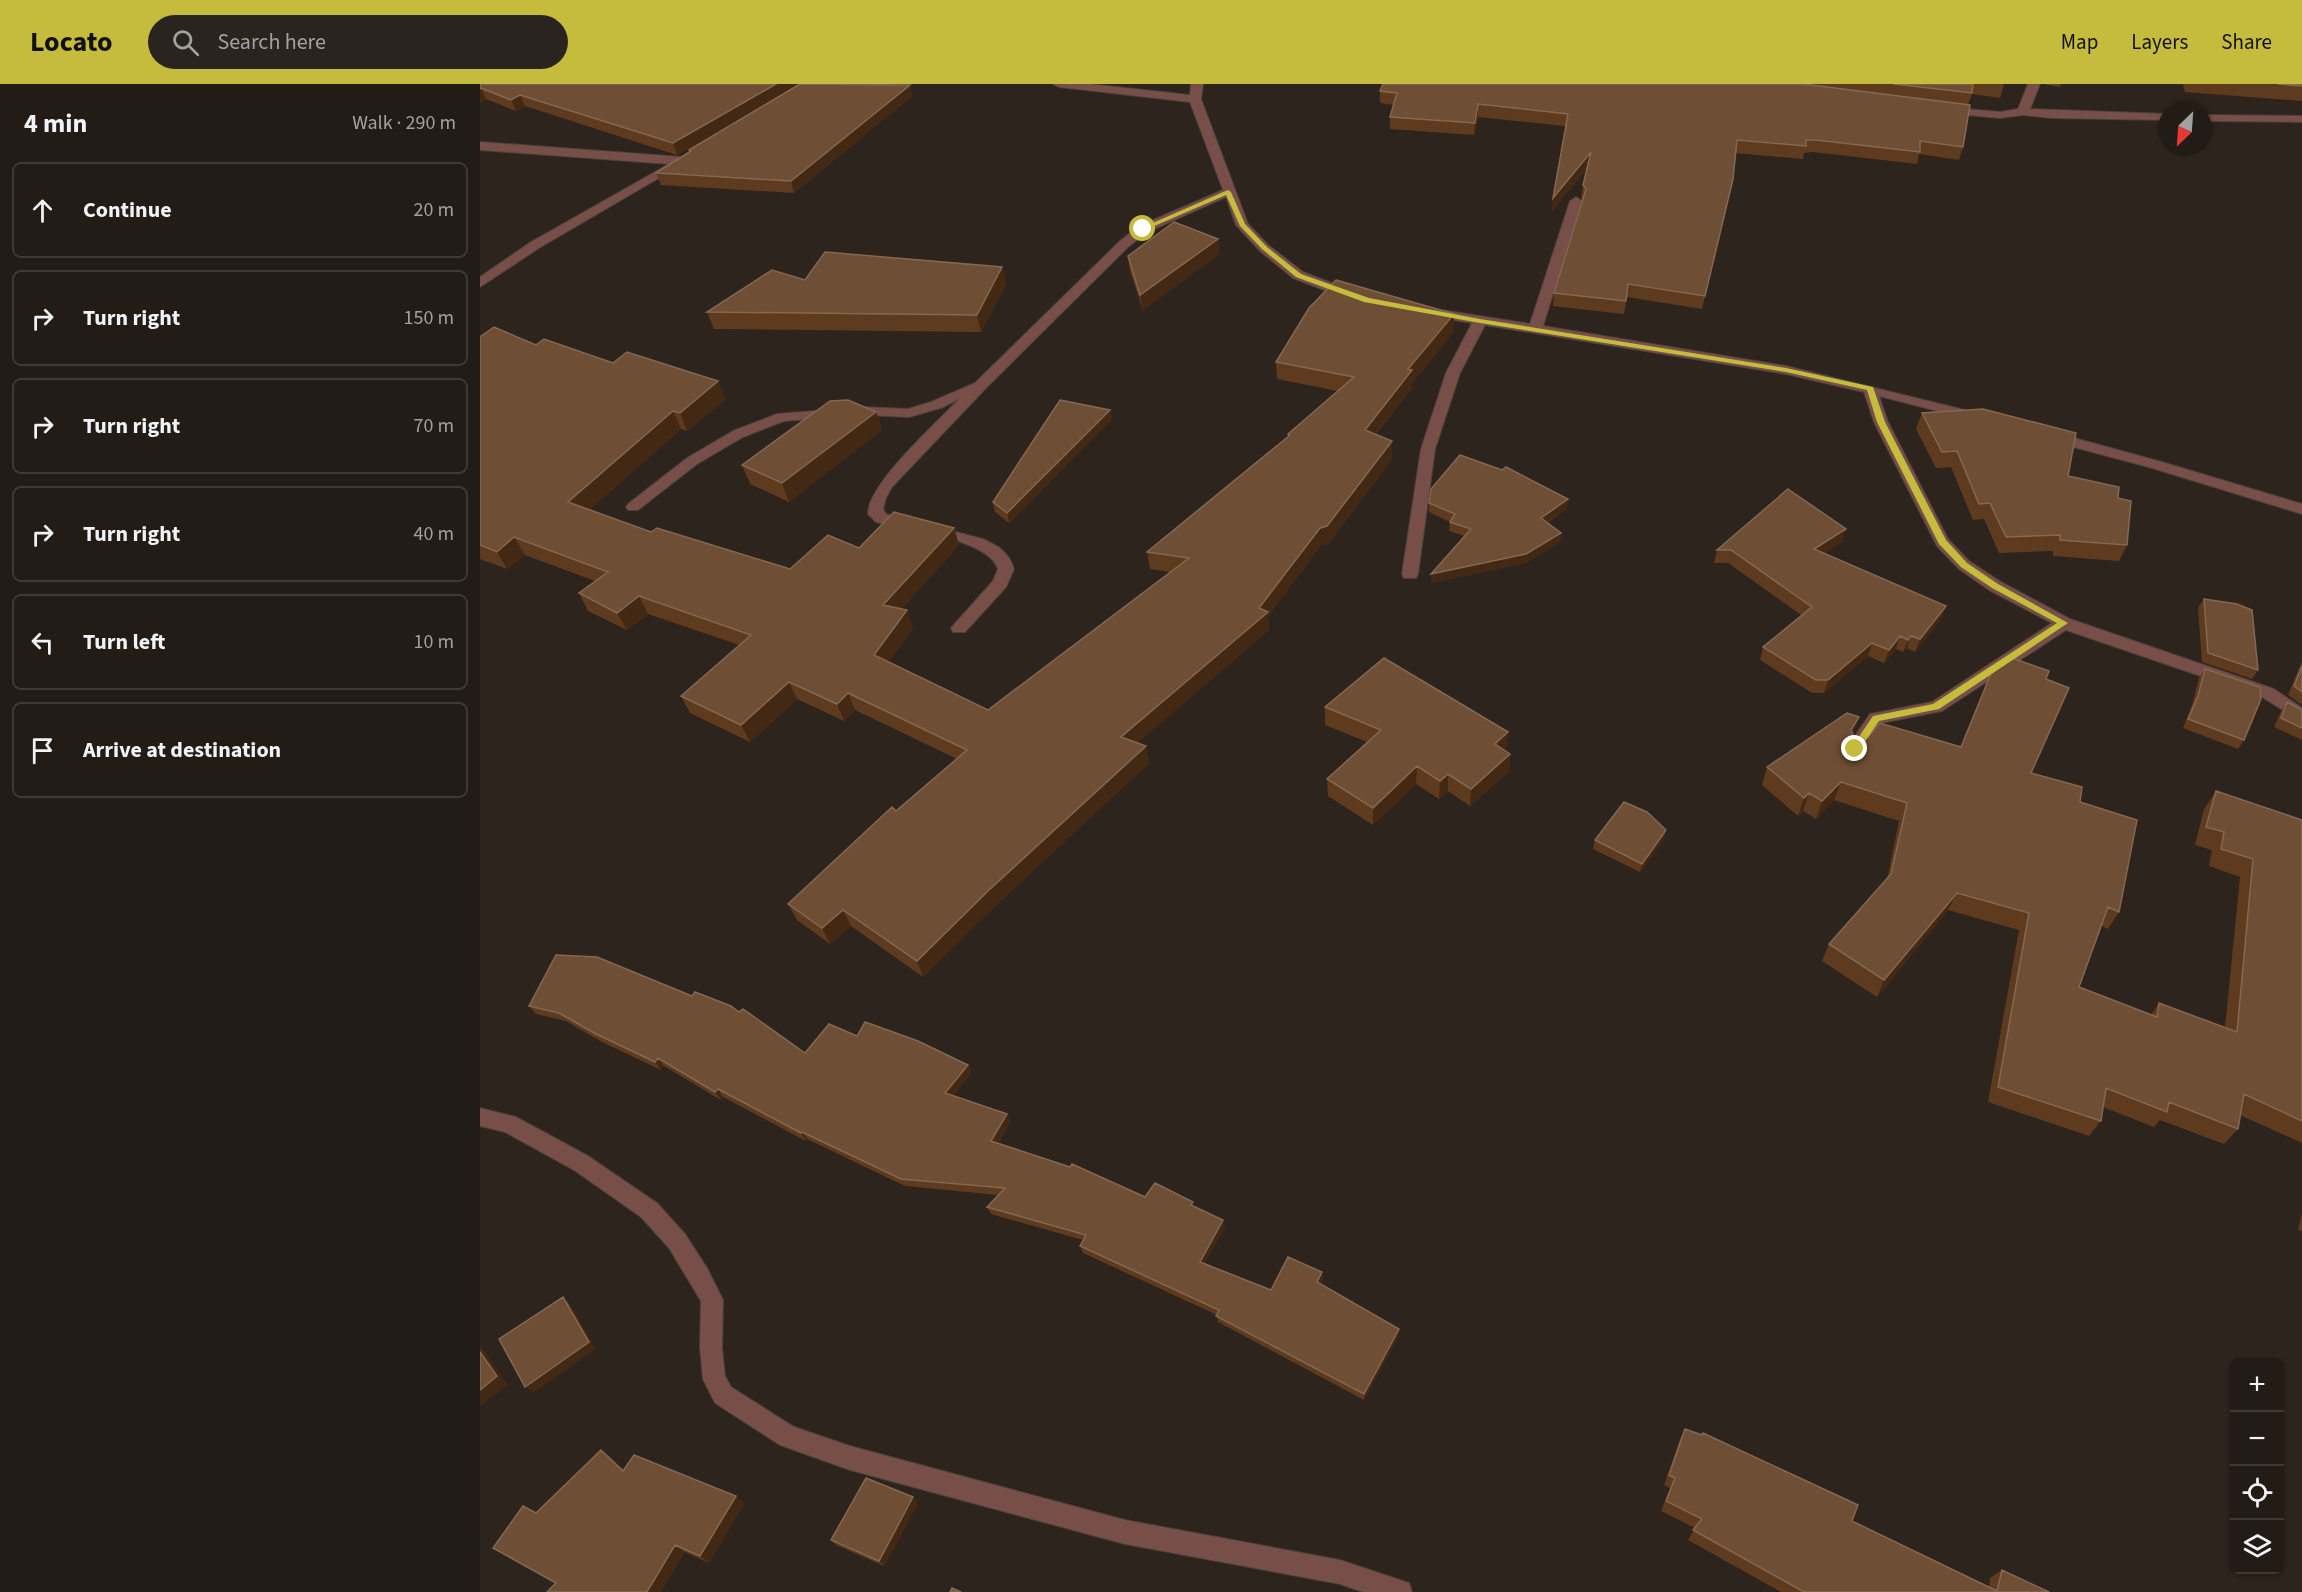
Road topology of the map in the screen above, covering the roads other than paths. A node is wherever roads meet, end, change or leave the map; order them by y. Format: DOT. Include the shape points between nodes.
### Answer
graph roads {
  1 [pos="1059,84"];
  2 [pos="1197,84"];
  3 [pos="2034,84"];
  4 [pos="1195,99"];
  5 [pos="1928,108"];
  6 [pos="2023,112"];
  7 [pos="2158,117"];
  8 [pos="2212,118"];
  9 [pos="2302,120"];
  10 [pos="480,146"];
  11 [pos="1228,192"];
  12 [pos="1576,201"];
  13 [pos="480,283"];
  14 [pos="1367,300"];
  15 [pos="1412,308"];
  16 [pos="1480,321"];
  17 [pos="1535,330"];
  18 [pos="982,384"];
  19 [pos="1870,388"];
  20 [pos="1985,419"];
  21 [pos="2043,434"];
  22 [pos="633,507"];
  23 [pos="2302,509"];
  24 [pos="1410,574"];
  25 [pos="2064,623"];
  26 [pos="959,628"];
  27 [pos="2302,716"];
  28 [pos="1855,749"];
  29 [pos="480,1118"];
  30 [pos="1400,1592"];
  1 -- 4 [label="street"];
  2 -- 4 [label="street"];
  3 -- 6 [label="street"];
  4 -- 11 [label="street"];
  5 -- 6 [label="street" via="2000,115"];
  6 -- 7 [label="street"];
  8 -- 9 [label="street"];
  10 -- 13 [label="street" via="687,158 536,245"];
  11 -- 14 [label="street" via="1242,225 1298,275"];
  11 -- 18 [label="street" via="1143,229"];
  12 -- 17 [label="street"];
  15 -- 16 [label="street"];
  16 -- 17 [label="street"];
  16 -- 24 [label="street" via="1453,373 1428,449"];
  17 -- 19 [label="street" via="1786,370"];
  18 -- 22 [label="street" via="909,413 864,411 782,417 738,434 692,461"];
  18 -- 26 [label="street" via="887,484 875,506 881,518 978,543 1000,556 1006,568 1000,584"];
  19 -- 20 [label="street"];
  19 -- 25 [label="street" via="1881,422 1942,542 1979,575"];
  21 -- 23 [label="street"];
  25 -- 27 [label="street" via="2268,693"];
  25 -- 28 [label="street" via="1936,707 1876,718"];
  29 -- 30 [label="street" via="509,1124 581,1164 649,1210 677,1241 712,1300 714,1379 723,1395 788,1437 850,1458 1125,1532 1340,1572"];
}
